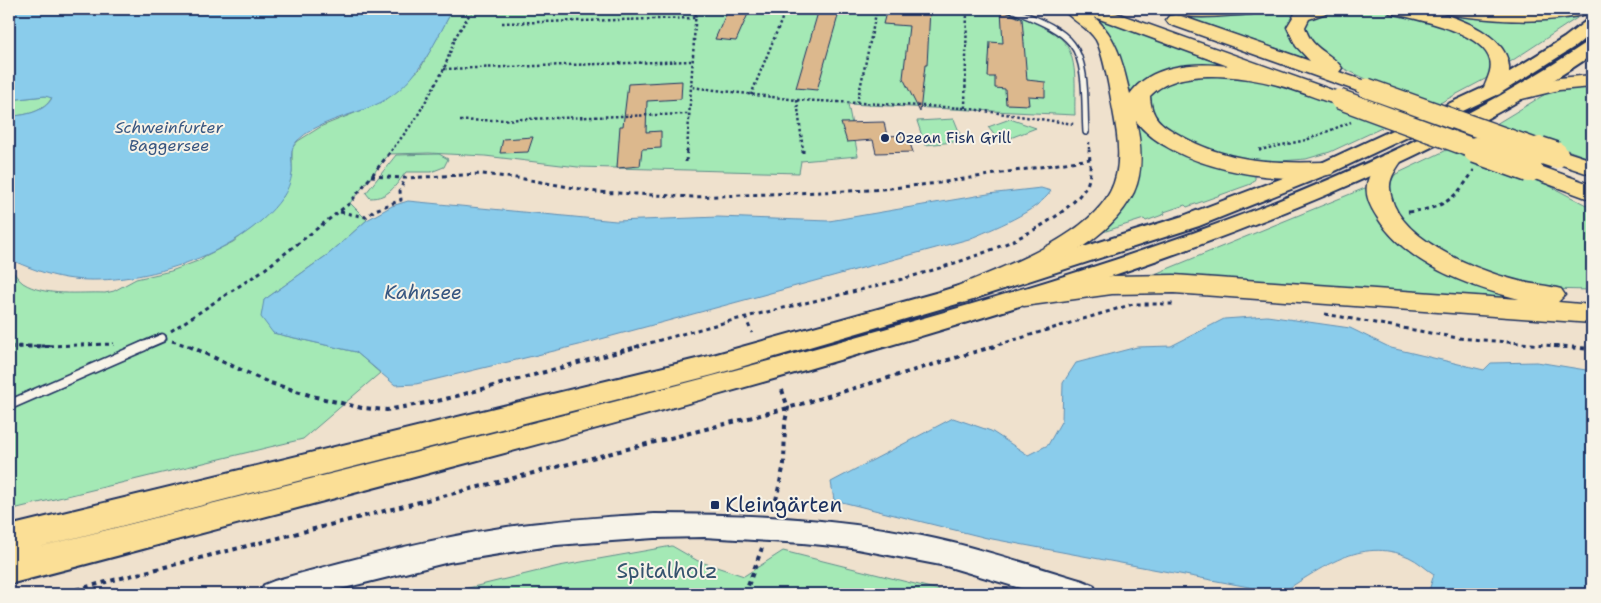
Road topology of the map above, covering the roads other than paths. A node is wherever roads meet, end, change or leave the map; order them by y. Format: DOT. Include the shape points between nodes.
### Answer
graph roads {
  1 [pos="1011,9"];
  2 [pos="1072,9"];
  3 [pos="1090,9"];
  4 [pos="1118,9"];
  5 [pos="1251,9"];
  6 [pos="1320,9"];
  7 [pos="1396,9"];
  8 [pos="1446,9"];
  9 [pos="1587,9"];
  10 [pos="1161,10"];
  11 [pos="1592,24"];
  12 [pos="1592,47"];
  13 [pos="1592,81"];
  14 [pos="1294,83"];
  15 [pos="1493,90"];
  16 [pos="1354,91"];
  17 [pos="1522,93"];
  18 [pos="1085,129"];
  19 [pos="1391,160"];
  20 [pos="1541,165"];
  21 [pos="1324,169"];
  22 [pos="1589,169"];
  23 [pos="1592,193"];
  24 [pos="1592,203"];
  25 [pos="963,294"];
  26 [pos="1024,297"];
  27 [pos="1592,299"];
  28 [pos="1592,314"];
  29 [pos="162,338"];
  30 [pos="9,405"];
  31 [pos="9,540"];
  32 [pos="9,569"];
  33 [pos="274,594"];
  34 [pos="1083,594"];
  1 -- 18 [label="lane" via="1071,43 1080,65"];
  2 -- 25 [label="highway" via="1091,23 1107,44 1129,146 1129,169 1123,189 1105,216 1084,235 1029,266"];
  3 -- 14 [label="highway"];
  4 -- 16 [label="highway"];
  5 -- 10 [label="highway"];
  6 -- 16 [label="highway" via="1302,16 1296,27 1298,36 1314,56"];
  7 -- 15 [label="highway" via="1442,20 1487,42 1500,60"];
  8 -- 9 [label="highway" via="1530,17"];
  10 -- 16 [label="highway"];
  11 -- 15 [label="highway" via="1570,42"];
  12 -- 17 [label="highway"];
  13 -- 17 [label="highway" via="1559,84"];
  14 -- 16 [label="highway"];
  14 -- 21 [label="highway" via="1234,72 1200,70 1172,74 1157,80 1140,95 1141,111 1155,129 1171,140 1215,160 1270,170"];
  15 -- 21 [label="highway"];
  16 -- 20 [label="highway, bridge"];
  16 -- 20 [label="highway, bridge"];
  17 -- 19 [label="highway"];
  19 -- 26 [label="highway" via="1231,226"];
  19 -- 27 [label="highway" via="1378,187 1385,215 1412,241 1484,280 1519,290"];
  20 -- 22 [label="highway"];
  20 -- 23 [label="highway"];
  20 -- 24 [label="highway"];
  21 -- 25 [label="highway" via="1190,221"];
  25 -- 31 [label="highway" via="713,365"];
  26 -- 28 [label="highway" via="1112,285 1174,284"];
  26 -- 32 [label="highway" via="779,368"];
  29 -- 30 [label="lane"];
  33 -- 34 [label="main road" via="429,553 508,539 648,526 769,529 901,544"];
}
